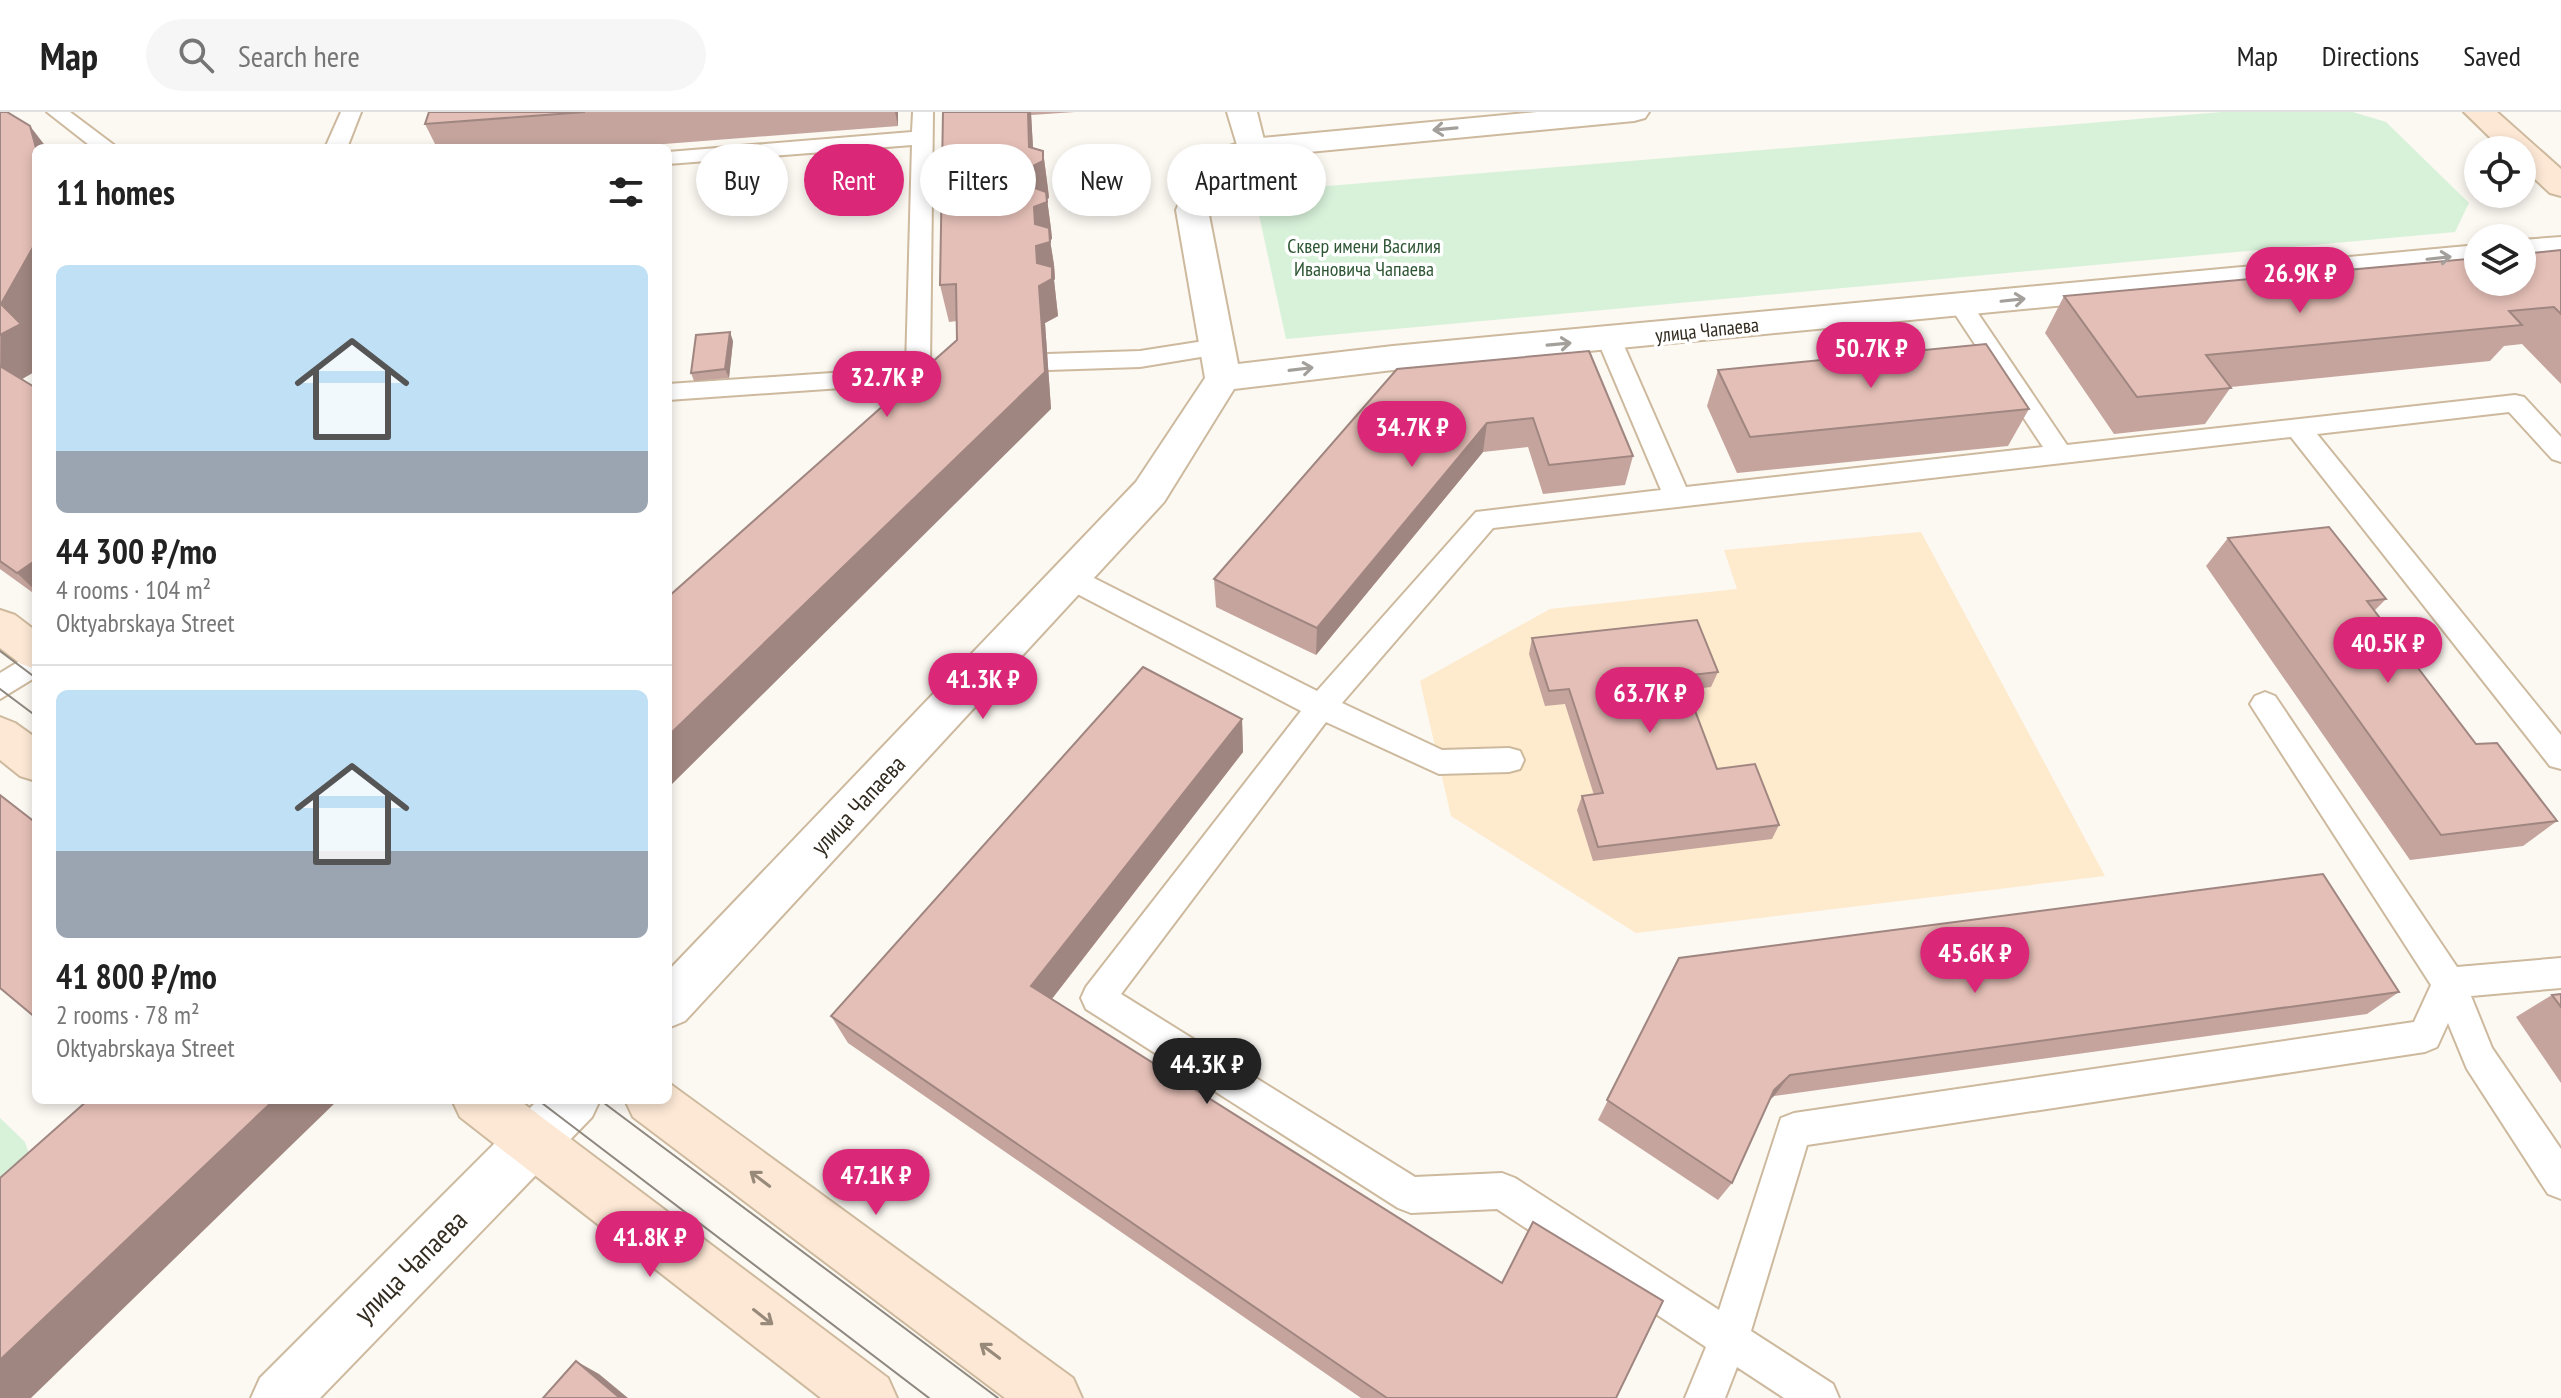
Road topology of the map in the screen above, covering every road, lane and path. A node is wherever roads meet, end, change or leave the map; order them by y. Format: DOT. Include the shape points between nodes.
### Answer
graph roads {
  1 [pos="57,112"];
  2 [pos="351,112"];
  3 [pos="923,112"];
  4 [pos="1242,112"];
  5 [pos="1634,112"];
  6 [pos="2479,112"];
  7 [pos="1590,114"];
  8 [pos="2506,136"];
  9 [pos="921,138"];
  10 [pos="101,144"];
  11 [pos="338,144"];
  12 [pos="1250,144"];
  13 [pos="1291,144"];
  14 [pos="672,158"];
  15 [pos="2536,163"];
  16 [pos="2561,186"];
  17 [pos="1193,216"];
  18 [pos="2561,247"];
  19 [pos="2536,249"];
  20 [pos="2464,256"];
  21 [pos="1961,305"];
  22 [pos="1609,339"];
  23 [pos="1048,362"];
  24 [pos="1220,363"];
  25 [pos="965,370"];
  26 [pos="918,375"];
  27 [pos="672,392"];
  28 [pos="880,425"];
  29 [pos="2298,428"];
  30 [pos="2561,453"];
  31 [pos="2061,455"];
  32 [pos="1677,496"];
  33 [pos="1072,579"];
  34 [pos="0,626"];
  35 [pos="32,650"];
  36 [pos="32,665"];
  37 [pos="0,688"];
  38 [pos="2265,704"];
  39 [pos="1321,707"];
  40 [pos="0,735"];
  41 [pos="2561,757"];
  42 [pos="32,760"];
  43 [pos="1509,760"];
  44 [pos="2561,973"];
  45 [pos="2449,983"];
  46 [pos="672,1001"];
  47 [pos="483,1104"];
  48 [pos="570,1104"];
  49 [pos="656,1104"];
  50 [pos="533,1142"];
  51 [pos="2561,1181"];
  52 [pos="1729,1338"];
  53 [pos="280,1398"];
  54 [pos="868,1398"];
  55 [pos="1053,1398"];
  56 [pos="1705,1398"];
  57 [pos="1819,1398"];
  1 -- 10 [label="lane"];
  2 -- 11 [label="lane"];
  3 -- 9 [label="lane"];
  4 -- 12 [label="street"];
  5 -- 7 [label="street"];
  6 -- 8 [label="main road"];
  7 -- 13 [label="street, one-way"];
  9 -- 14 [label="lane"];
  9 -- 26 [label="lane"];
  15 -- 16 [label="main road"];
  17 -- 24 [label="street"];
  18 -- 19 [label="street"];
  21 -- 20 [label="street, улица Чапаева, one-way"];
  21 -- 22 [label="street, улица Чапаева"];
  21 -- 31 [label="lane"];
  24 -- 22 [label="street, улица Чапаева, one-way"];
  22 -- 32 [label="lane"];
  23 -- 24 [label="lane"];
  24 -- 33 [label="street, улица Чапаева" via="1150,492"];
  25 -- 26 [label="lane"];
  26 -- 27 [label="lane"];
  26 -- 28 [label="lane"];
  29 -- 30 [label="lane" via="2515,403"];
  29 -- 31 [label="lane"];
  29 -- 41 [label="lane"];
  31 -- 32 [label="lane"];
  32 -- 39 [label="lane" via="1485,519"];
  33 -- 39 [label="lane"];
  33 -- 46 [label="street, улица Чапаева"];
  34 -- 35 [label="main road"];
  36 -- 37 [label="lane"];
  38 -- 45 [label="lane"];
  39 -- 43 [label="lane" via="1439,762"];
  39 -- 52 [label="lane" via="1098,998 1411,1195 1502,1191"];
  40 -- 42 [label="main road"];
  44 -- 45 [label="lane"];
  45 -- 51 [label="lane" via="2479,1058"];
  45 -- 52 [label="lane" via="2425,1036 1794,1130"];
  47 -- 50 [label="main road"];
  48 -- 50 [label="street, улица Чапаева"];
  55 -- 49 [label="main road, one-way"];
  50 -- 53 [label="street, улица Чапаева"];
  50 -- 54 [label="main road, one-way"];
  52 -- 56 [label="lane"];
  52 -- 57 [label="lane"];
}
